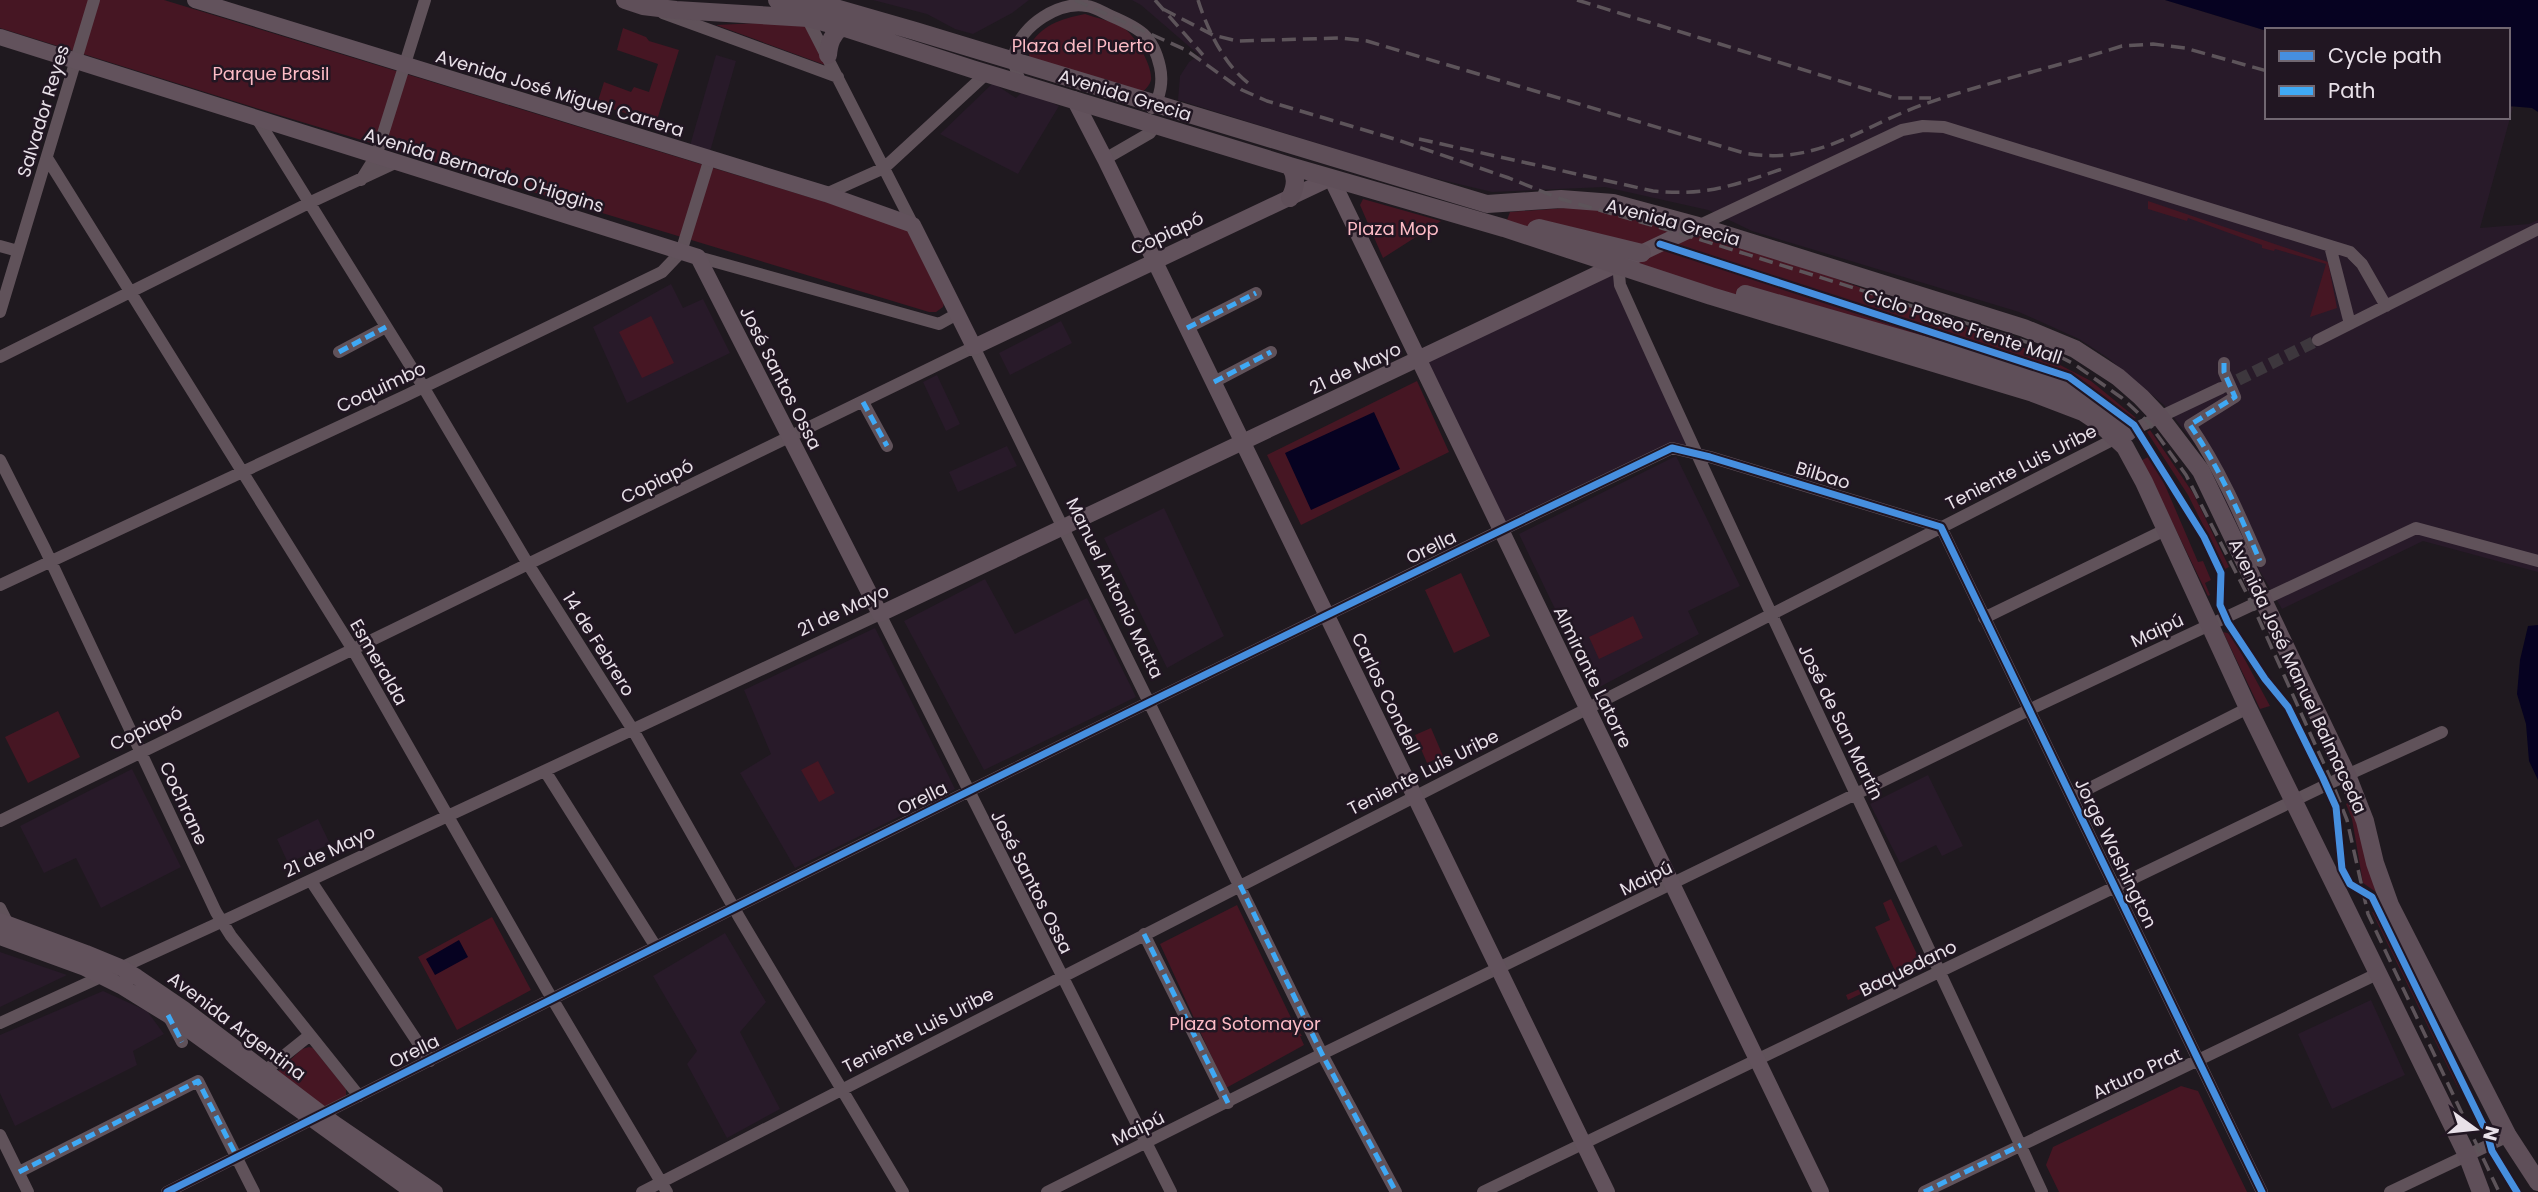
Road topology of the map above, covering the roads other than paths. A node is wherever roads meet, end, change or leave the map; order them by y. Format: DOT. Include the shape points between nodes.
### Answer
graph roads {
  1 [pos="94,0"];
  2 [pos="195,0"];
  3 [pos="425,0"];
  4 [pos="625,0"];
  5 [pos="777,0"];
  6 [pos="798,1"];
  7 [pos="643,6"];
  8 [pos="808,18"];
  9 [pos="842,27"];
  10 [pos="0,37"];
  11 [pos="828,55"];
  12 [pos="77,61"];
  13 [pos="1014,62"];
  14 [pos="404,66"];
  15 [pos="987,74"];
  16 [pos="838,77"];
  17 [pos="1020,83"];
  18 [pos="1074,99"];
  19 [pos="1156,105"];
  20 [pos="258,120"];
  21 [pos="1149,122"];
  22 [pos="1320,154"];
  23 [pos="376,156"];
  24 [pos="47,158"];
  25 [pos="709,158"];
  26 [pos="1105,159"];
  27 [pos="397,162"];
  28 [pos="1290,166"];
  29 [pos="884,167"];
  30 [pos="1370,169"];
  31 [pos="1331,178"];
  32 [pos="361,181"];
  33 [pos="826,194"];
  34 [pos="1290,198"];
  35 [pos="311,202"];
  36 [pos="913,225"];
  37 [pos="1698,226"];
  38 [pos="2538,229"];
  39 [pos="1527,235"];
  40 [pos="0,246"];
  41 [pos="2330,246"];
  42 [pos="19,251"];
  43 [pos="681,252"];
  44 [pos="1642,253"];
  45 [pos="698,257"];
  46 [pos="1154,260"];
  47 [pos="1618,264"];
  48 [pos="130,293"];
  49 [pos="1256,293"];
  50 [pos="2386,306"];
  51 [pos="0,312"];
  52 [pos="957,314"];
  53 [pos="2350,324"];
  54 [pos="386,327"];
  55 [pos="1187,328"];
  56 [pos="2318,340"];
  57 [pos="974,347"];
  58 [pos="339,352"];
  59 [pos="1271,352"];
  60 [pos="0,356"];
  61 [pos="1418,359"];
  62 [pos="2224,363"];
  63 [pos="2118,377"];
  64 [pos="1214,382"];
  65 [pos="423,387"];
  66 [pos="2221,388"];
  67 [pos="863,402"];
  68 [pos="2159,416"];
  69 [pos="2123,435"];
  70 [pos="790,438"];
  71 [pos="1242,442"];
  72 [pos="887,446"];
  73 [pos="1695,453"];
  74 [pos="0,460"];
  75 [pos="243,471"];
  76 [pos="1063,527"];
  77 [pos="1941,527"];
  78 [pos="2165,530"];
  79 [pos="1500,531"];
  80 [pos="2260,561"];
  81 [pos="2538,561"];
  82 [pos="51,562"];
  83 [pos="528,564"];
  84 [pos="0,586"];
  85 [pos="2263,599"];
  86 [pos="880,614"];
  87 [pos="1326,615"];
  88 [pos="1770,615"];
  89 [pos="1984,618"];
  90 [pos="2208,625"];
  91 [pos="352,648"];
  92 [pos="1150,703"];
  93 [pos="1587,708"];
  94 [pos="2248,708"];
  95 [pos="2030,709"];
  96 [pos="633,730"];
  97 [pos="2442,732"];
  98 [pos="141,752"];
  99 [pos="545,771"];
  100 [pos="2347,775"];
  101 [pos="970,793"];
  102 [pos="1857,794"];
  103 [pos="1415,796"];
  104 [pos="2072,797"];
  105 [pos="2294,800"];
  106 [pos="447,817"];
  107 [pos="0,821"];
  108 [pos="311,881"];
  109 [pos="1240,885"];
  110 [pos="1672,885"];
  111 [pos="2115,887"];
  112 [pos="0,908"];
  113 [pos="734,908"];
  114 [pos="222,922"];
  115 [pos="3,928"];
  116 [pos="1144,934"];
  117 [pos="656,947"];
  118 [pos="120,967"];
  119 [pos="1499,970"];
  120 [pos="1941,971"];
  121 [pos="2379,973"];
  122 [pos="102,976"];
  123 [pos="1062,976"];
  124 [pos="553,1000"];
  125 [pos="168,1016"];
  126 [pos="0,1023"];
  127 [pos="310,1035"];
  128 [pos="182,1042"];
  129 [pos="1322,1054"];
  130 [pos="1757,1060"];
  131 [pos="2199,1060"];
  132 [pos="430,1061"];
  133 [pos="265,1071"];
  134 [pos="843,1088"];
  135 [pos="359,1096"];
  136 [pos="1228,1103"];
  137 [pos="317,1117"];
  138 [pos="0,1135"];
  139 [pos="2508,1136"];
  140 [pos="1146,1143"];
  141 [pos="1583,1144"];
  142 [pos="2021,1146"];
  143 [pos="2467,1155"];
  144 [pos="237,1157"];
  145 [pos="19,1172"];
  146 [pos="2538,1182"];
  147 [pos="664,1187"];
  148 [pos="28,1192"];
  149 [pos="167,1192"];
  150 [pos="254,1192"];
  151 [pos="413,1192"];
  152 [pos="435,1192"];
  153 [pos="642,1192"];
  154 [pos="903,1192"];
  155 [pos="1047,1192"];
  156 [pos="1171,1192"];
  157 [pos="1396,1192"];
  158 [pos="1483,1192"];
  159 [pos="1607,1192"];
  160 [pos="1821,1192"];
  161 [pos="1924,1192"];
  162 [pos="2042,1192"];
  163 [pos="2262,1192"];
  164 [pos="2390,1192"];
  165 [pos="2481,1192"];
  1 -- 12 [label="street, Salvador Reyes"];
  2 -- 14 [label="main road, Avenida José Miguel Carrera"];
  3 -- 14 [label="street"];
  4 -- 7 [label="highway, Avenida Grecia"];
  5 -- 6 [label="highway, Avenida Grecia"];
  6 -- 8 [label="street, Manuel Antonio Matta"];
  6 -- 13 [label="highway, Avenida Grecia"];
  7 -- 8 [label="highway, Avenida Grecia"];
  7 -- 16 [label="street, Avenida Grecia"];
  8 -- 9 [label="highway, Avenida Grecia"];
  8 -- 11 [label="street, Manuel Antonio Matta"];
  9 -- 11 [label="highway" via="831,39"];
  9 -- 15 [label="highway, Avenida Grecia"];
  10 -- 12 [label="main road, Avenida Bernardo O'Higgins"];
  11 -- 16 [label="street, Manuel Antonio Matta"];
  12 -- 20 [label="main road, Avenida Bernardo O'Higgins"];
  12 -- 24 [label="street, Salvador Reyes"];
  13 -- 17 [label="street"];
  13 -- 19 [label="highway, Avenida Grecia"];
  13 -- 19 [label="street" via="1020,40 1037,22 1057,10 1087,6 1139,28 1148,37 1161,74"];
  14 -- 23 [label="street"];
  14 -- 25 [label="main road, Avenida José Miguel Carrera"];
  15 -- 17 [label="highway, Avenida Grecia"];
  15 -- 29 [label="street"];
  16 -- 29 [label="street, Manuel Antonio Matta"];
  17 -- 18 [label="highway, Avenida Grecia"];
  18 -- 21 [label="highway, Avenida Grecia"];
  18 -- 26 [label="main road, Carlos Condell"];
  19 -- 21 [label="street"];
  19 -- 22 [label="highway, Avenida Grecia"];
  20 -- 23 [label="main road, Avenida Bernardo O'Higgins"];
  20 -- 35 [label="street, 14 de Febrero"];
  21 -- 26 [label="street, Avenida Grecia" via="1150,133"];
  21 -- 28 [label="highway, Avenida Grecia"];
  22 -- 30 [label="highway, Avenida Grecia"];
  22 -- 31 [label="highway"];
  23 -- 27 [label="main road, Avenida Bernardo O'Higgins"];
  23 -- 32 [label="street"];
  24 -- 42 [label="street, Salvador Reyes"];
  24 -- 48 [label="street, Esmeralda"];
  25 -- 33 [label="main road, Avenida José Miguel Carrera"];
  25 -- 43 [label="street"];
  26 -- 46 [label="main road, Carlos Condell"];
  27 -- 32 [label="street"];
  27 -- 43 [label="main road, Avenida Bernardo O'Higgins"];
  28 -- 31 [label="highway, Avenida Grecia"];
  28 -- 34 [label="highway" via="1295,183"];
  29 -- 33 [label="street"];
  29 -- 36 [label="street, Manuel Antonio Matta"];
  30 -- 31 [label="highway"];
  30 -- 37 [label="highway, Avenida Grecia" via="1487,204 1561,199 1612,203"];
  31 -- 34 [label="main road, Copiapó"];
  31 -- 39 [label="highway, Avenida Grecia"];
  31 -- 61 [label="main road, Almirante Latorre"];
  32 -- 35 [label="street"];
  33 -- 36 [label="main road, Avenida José Miguel Carrera"];
  34 -- 46 [label="main road, Copiapó"];
  35 -- 48 [label="street"];
  35 -- 54 [label="street, 14 de Febrero"];
  36 -- 52 [label="main road, Manuel Antonio Matta"];
  37 -- 41 [label="street" via="1902,130 1923,126 1944,127"];
  37 -- 44 [label="main road, 21 de Mayo"];
  37 -- 63 [label="highway, Avenida Grecia" via="2024,327 2075,349"];
  38 -- 50 [label="street"];
  39 -- 44 [label="highway" via="1539,228"];
  39 -- 47 [label="highway, Avenida Grecia"];
  40 -- 42 [label="street"];
  41 -- 50 [label="street" via="2357,257"];
  41 -- 53 [label="street"];
  42 -- 51 [label="street, Salvador Reyes"];
  43 -- 45 [label="main road, Avenida Bernardo O'Higgins"];
  43 -- 65 [label="street, Coquimbo" via="662,272"];
  44 -- 47 [label="main road, 21 de Mayo"];
  45 -- 52 [label="street, Avenida Bernardo O'Higgins" via="939,324"];
  45 -- 70 [label="main road, José Santos Ossa"];
  46 -- 55 [label="main road, Carlos Condell"];
  46 -- 57 [label="main road, Copiapó"];
  47 -- 61 [label="main road, 21 de Mayo"];
  47 -- 69 [label="highway, Avenida Grecia" via="2072,406"];
  47 -- 73 [label="street, José de San Martín" via="1620,285"];
  48 -- 60 [label="street"];
  48 -- 75 [label="street, Esmeralda"];
  49 -- 55 [label="street"];
  50 -- 53 [label="street"];
  52 -- 57 [label="main road, Manuel Antonio Matta"];
  53 -- 56 [label="street"];
  54 -- 58 [label="street"];
  54 -- 65 [label="street, 14 de Febrero"];
  55 -- 64 [label="main road, Carlos Condell"];
  57 -- 67 [label="street, Copiapó"];
  57 -- 76 [label="street, Manuel Antonio Matta"];
  59 -- 64 [label="street"];
  61 -- 71 [label="main road, 21 de Mayo"];
  61 -- 79 [label="main road, Almirante Latorre"];
  62 -- 80 [label="street" via="2235,397 2190,425"];
  63 -- 68 [label="highway, Avenida José Manuel Balmaceda"];
  64 -- 71 [label="main road, Carlos Condell"];
  65 -- 75 [label="street, Coquimbo"];
  65 -- 83 [label="street, 14 de Febrero"];
  66 -- 68 [label="street, Teniente Luis Uribe"];
  67 -- 70 [label="street, Copiapó"];
  67 -- 72 [label="street"];
  68 -- 69 [label="street, Teniente Luis Uribe"];
  68 -- 85 [label="highway, Avenida José Manuel Balmaceda" via="2201,471"];
  69 -- 77 [label="street, Teniente Luis Uribe"];
  69 -- 78 [label="highway"];
  70 -- 83 [label="street, Copiapó"];
  70 -- 86 [label="main road, José Santos Ossa"];
  71 -- 76 [label="main road, 21 de Mayo"];
  71 -- 87 [label="main road, Carlos Condell"];
  73 -- 77 [label="street, Bilbao"];
  73 -- 79 [label="street, Orella" via="1672,448"];
  73 -- 88 [label="street, José de San Martín"];
  74 -- 82 [label="street, Cochrane"];
  75 -- 82 [label="street, Coquimbo"];
  75 -- 91 [label="street, Esmeralda"];
  76 -- 86 [label="main road, 21 de Mayo"];
  76 -- 92 [label="street, Manuel Antonio Matta"];
  77 -- 88 [label="street, Teniente Luis Uribe"];
  77 -- 89 [label="street, Jorge Washington"];
  78 -- 89 [label="street"];
  78 -- 90 [label="highway"];
  79 -- 87 [label="street, Orella"];
  79 -- 93 [label="main road, Almirante Latorre"];
  81 -- 85 [label="street, Maipú" via="2416,528"];
  82 -- 84 [label="street, Coquimbo"];
  82 -- 98 [label="street, Cochrane"];
  83 -- 91 [label="street, Copiapó"];
  83 -- 96 [label="street, 14 de Febrero"];
  85 -- 90 [label="street, Maipú"];
  85 -- 100 [label="highway, Avenida José Manuel Balmaceda"];
  86 -- 96 [label="street, 21 de Mayo"];
  86 -- 101 [label="street, José Santos Ossa"];
  87 -- 92 [label="street, Orella"];
  87 -- 103 [label="main road, Carlos Condell"];
  88 -- 93 [label="street, Teniente Luis Uribe"];
  88 -- 102 [label="street, José de San Martín"];
  89 -- 95 [label="street, Jorge Washington"];
  90 -- 94 [label="highway"];
  90 -- 95 [label="street, Maipú"];
  91 -- 98 [label="street, Copiapó"];
  91 -- 106 [label="street, Esmeralda"];
  92 -- 101 [label="street, Orella"];
  92 -- 109 [label="street, Manuel Antonio Matta"];
  93 -- 103 [label="street, Teniente Luis Uribe"];
  93 -- 110 [label="main road, Almirante Latorre"];
  94 -- 104 [label="street"];
  94 -- 105 [label="highway"];
  95 -- 102 [label="street, Maipú"];
  95 -- 104 [label="street, Jorge Washington"];
  96 -- 99 [label="street, 21 de Mayo"];
  96 -- 113 [label="street, 14 de Febrero"];
  97 -- 100 [label="street, Baquedano"];
  98 -- 107 [label="street, Copiapó"];
  98 -- 114 [label="street, Cochrane"];
  99 -- 106 [label="street, 21 de Mayo"];
  99 -- 117 [label="street"];
  100 -- 105 [label="street, Baquedano"];
  100 -- 139 [label="highway, Avenida José Manuel Balmaceda" via="2390,905"];
  101 -- 113 [label="street, Orella"];
  101 -- 123 [label="street, José Santos Ossa"];
  102 -- 110 [label="street, Maipú"];
  102 -- 120 [label="street, José de San Martín"];
  103 -- 109 [label="street, Teniente Luis Uribe"];
  103 -- 119 [label="main road, Carlos Condell"];
  104 -- 111 [label="street, Jorge Washington"];
  105 -- 111 [label="street, Baquedano"];
  105 -- 121 [label="highway"];
  106 -- 108 [label="street, 21 de Mayo"];
  106 -- 124 [label="street, Esmeralda"];
  108 -- 114 [label="street, 21 de Mayo"];
  108 -- 132 [label="street"];
  109 -- 116 [label="street, Teniente Luis Uribe"];
  109 -- 129 [label="street, Manuel Antonio Matta"];
  110 -- 119 [label="street, Maipú"];
  110 -- 130 [label="main road, Almirante Latorre"];
  111 -- 120 [label="street, Baquedano"];
  111 -- 131 [label="street, Jorge Washington"];
  112 -- 115 [label="street"];
  113 -- 117 [label="street, Orella"];
  113 -- 134 [label="street, 14 de Febrero"];
  114 -- 118 [label="street, 21 de Mayo"];
  114 -- 127 [label="street, Cochrane"];
  115 -- 118 [label="main road, Avenida Argentina"];
  115 -- 122 [label="main road, Avenida Argentina"];
  116 -- 123 [label="street, Teniente Luis Uribe"];
  116 -- 136 [label="street"];
  117 -- 124 [label="street, Orella"];
  118 -- 122 [label="street, 21 de Mayo"];
  118 -- 133 [label="main road, Avenida Argentina"];
  119 -- 129 [label="street, Maipú"];
  119 -- 141 [label="main road, Carlos Condell"];
  120 -- 130 [label="street, Baquedano"];
  120 -- 142 [label="street, José de San Martín"];
  121 -- 131 [label="street, Arturo Prat"];
  121 -- 143 [label="highway"];
  122 -- 125 [label="main road, Avenida Argentina"];
  122 -- 126 [label="street, 21 de Mayo"];
  123 -- 134 [label="street, Teniente Luis Uribe"];
  123 -- 140 [label="street, José Santos Ossa"];
  124 -- 132 [label="street, Orella"];
  124 -- 147 [label="street, Esmeralda"];
  125 -- 128 [label="street"];
  125 -- 137 [label="main road, Avenida Argentina"];
  127 -- 133 [label="street"];
  127 -- 135 [label="street, Cochrane"];
  129 -- 136 [label="street, Maipú"];
  129 -- 157 [label="street, Manuel Antonio Matta"];
  130 -- 141 [label="street, Baquedano"];
  130 -- 160 [label="main road, Almirante Latorre"];
  131 -- 142 [label="street, Arturo Prat"];
  131 -- 163 [label="street, Jorge Washington"];
  132 -- 135 [label="street, Orella"];
  133 -- 137 [label="main road, Avenida Argentina"];
  134 -- 147 [label="street, Teniente Luis Uribe"];
  134 -- 154 [label="street, 14 de Febrero"];
  135 -- 137 [label="street, Orella"];
  136 -- 140 [label="street, Maipú"];
  137 -- 144 [label="street, Orella"];
  137 -- 151 [label="main road, Avenida Argentina"];
  137 -- 152 [label="main road, Avenida Argentina"];
  138 -- 145 [label="street"];
  139 -- 143 [label="street"];
  139 -- 146 [label="highway, Avenida José Manuel Balmaceda"];
  140 -- 155 [label="street, Maipú"];
  140 -- 156 [label="street, José Santos Ossa"];
  141 -- 158 [label="street, Baquedano"];
  141 -- 159 [label="main road, Carlos Condell"];
  142 -- 161 [label="street, Arturo Prat"];
  142 -- 162 [label="street, José de San Martín"];
  143 -- 164 [label="street"];
  143 -- 165 [label="highway"];
  144 -- 145 [label="street" via="198,1081"];
  144 -- 149 [label="street, Orella"];
  144 -- 150 [label="street"];
  145 -- 148 [label="street"];
  147 -- 153 [label="street, Teniente Luis Uribe"];
}
